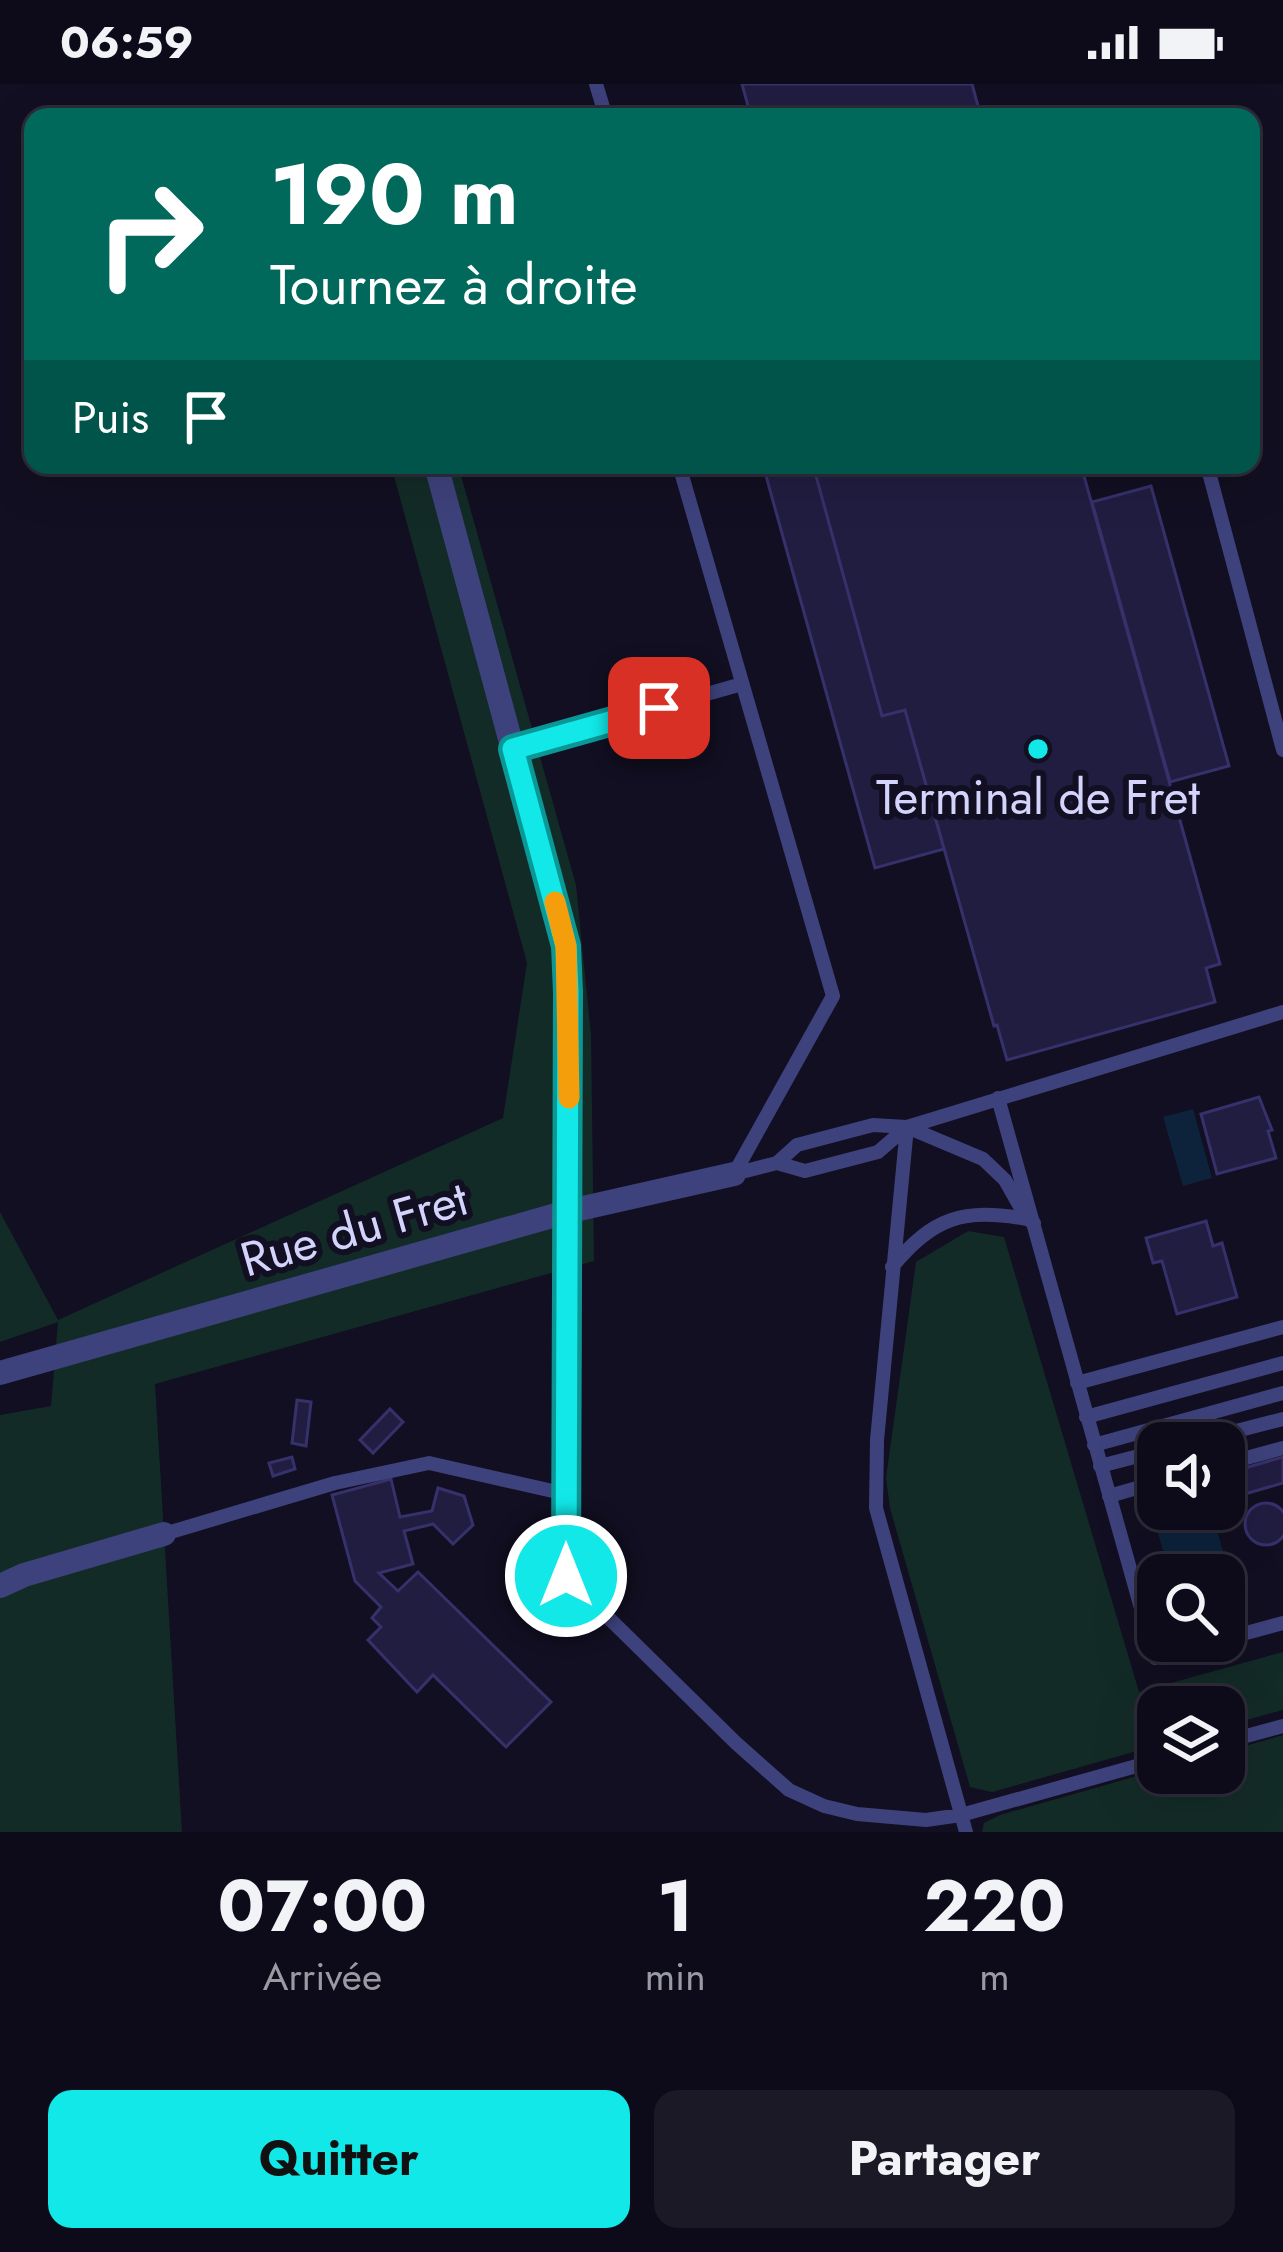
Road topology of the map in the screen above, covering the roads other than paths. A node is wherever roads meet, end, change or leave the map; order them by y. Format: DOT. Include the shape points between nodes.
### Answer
graph roads {
  1 [pos="438,474"];
  2 [pos="682,474"];
  3 [pos="1210,474"];
  4 [pos="742,684"];
  5 [pos="513,749"];
  6 [pos="1283,750"];
  7 [pos="1281,1013"];
  8 [pos="1283,1031"];
  9 [pos="998,1098"];
  10 [pos="907,1126"];
  11 [pos="777,1163"];
  12 [pos="734,1174"];
  13 [pos="570,1211"];
  14 [pos="1030,1221"];
  15 [pos="892,1267"];
  16 [pos="569,1268"];
  17 [pos="1283,1327"];
  18 [pos="1283,1363"];
  19 [pos="0,1373"];
  20 [pos="1077,1384"];
  21 [pos="1283,1393"];
  22 [pos="1086,1417"];
  23 [pos="1283,1419"];
  24 [pos="1245,1429"];
  25 [pos="1094,1445"];
  26 [pos="1283,1448"];
  27 [pos="1137,1456"];
  28 [pos="1245,1458"];
  29 [pos="1100,1466"];
  30 [pos="1137,1488"];
  31 [pos="566,1494"];
  32 [pos="1108,1496"];
  33 [pos="164,1534"];
  34 [pos="0,1586"];
  35 [pos="1137,1596"];
  36 [pos="1283,1623"];
  37 [pos="1245,1633"];
  38 [pos="1283,1726"];
  39 [pos="1245,1736"];
  40 [pos="1137,1766"];
  41 [pos="961,1815"];
  42 [pos="966,1832"];
  1 -- 5 [label="street"];
  2 -- 4 [label="lane"];
  3 -- 6 [label="lane"];
  4 -- 5 [label="lane"];
  4 -- 12 [label="lane" via="833,996"];
  5 -- 13 [label="street" via="566,946"];
  7 -- 8 [label="lane"];
  7 -- 9 [label="lane"];
  9 -- 10 [label="lane"];
  9 -- 14 [label="lane"];
  10 -- 11 [label="lane" via="873,1125 797,1145"];
  10 -- 11 [label="lane" via="878,1152 805,1172"];
  10 -- 14 [label="lane" via="983,1159"];
  10 -- 15 [label="lane"];
  11 -- 12 [label="lane"];
  12 -- 13 [label="street, Rue du Fret"];
  13 -- 16 [label="street"];
  13 -- 19 [label="street, Rue du Fret"];
  14 -- 15 [label="lane" via="985,1214 944,1221"];
  14 -- 20 [label="lane"];
  15 -- 41 [label="lane" via="876,1508"];
  16 -- 31 [label="lane"];
  17 -- 20 [label="lane"];
  18 -- 22 [label="lane"];
  20 -- 22 [label="lane"];
  21 -- 25 [label="lane"];
  22 -- 25 [label="lane"];
  23 -- 24 [label="lane"];
  25 -- 29 [label="lane"];
  26 -- 28 [label="lane"];
  27 -- 29 [label="lane"];
  29 -- 32 [label="lane"];
  30 -- 32 [label="lane"];
  31 -- 33 [label="lane" via="429,1463"];
  31 -- 41 [label="lane" via="566,1576 789,1790 856,1814"];
  32 -- 35 [label="lane"];
  33 -- 34 [label="street"];
  36 -- 37 [label="lane"];
  38 -- 39 [label="lane"];
  40 -- 41 [label="lane"];
  41 -- 42 [label="lane"];
}
